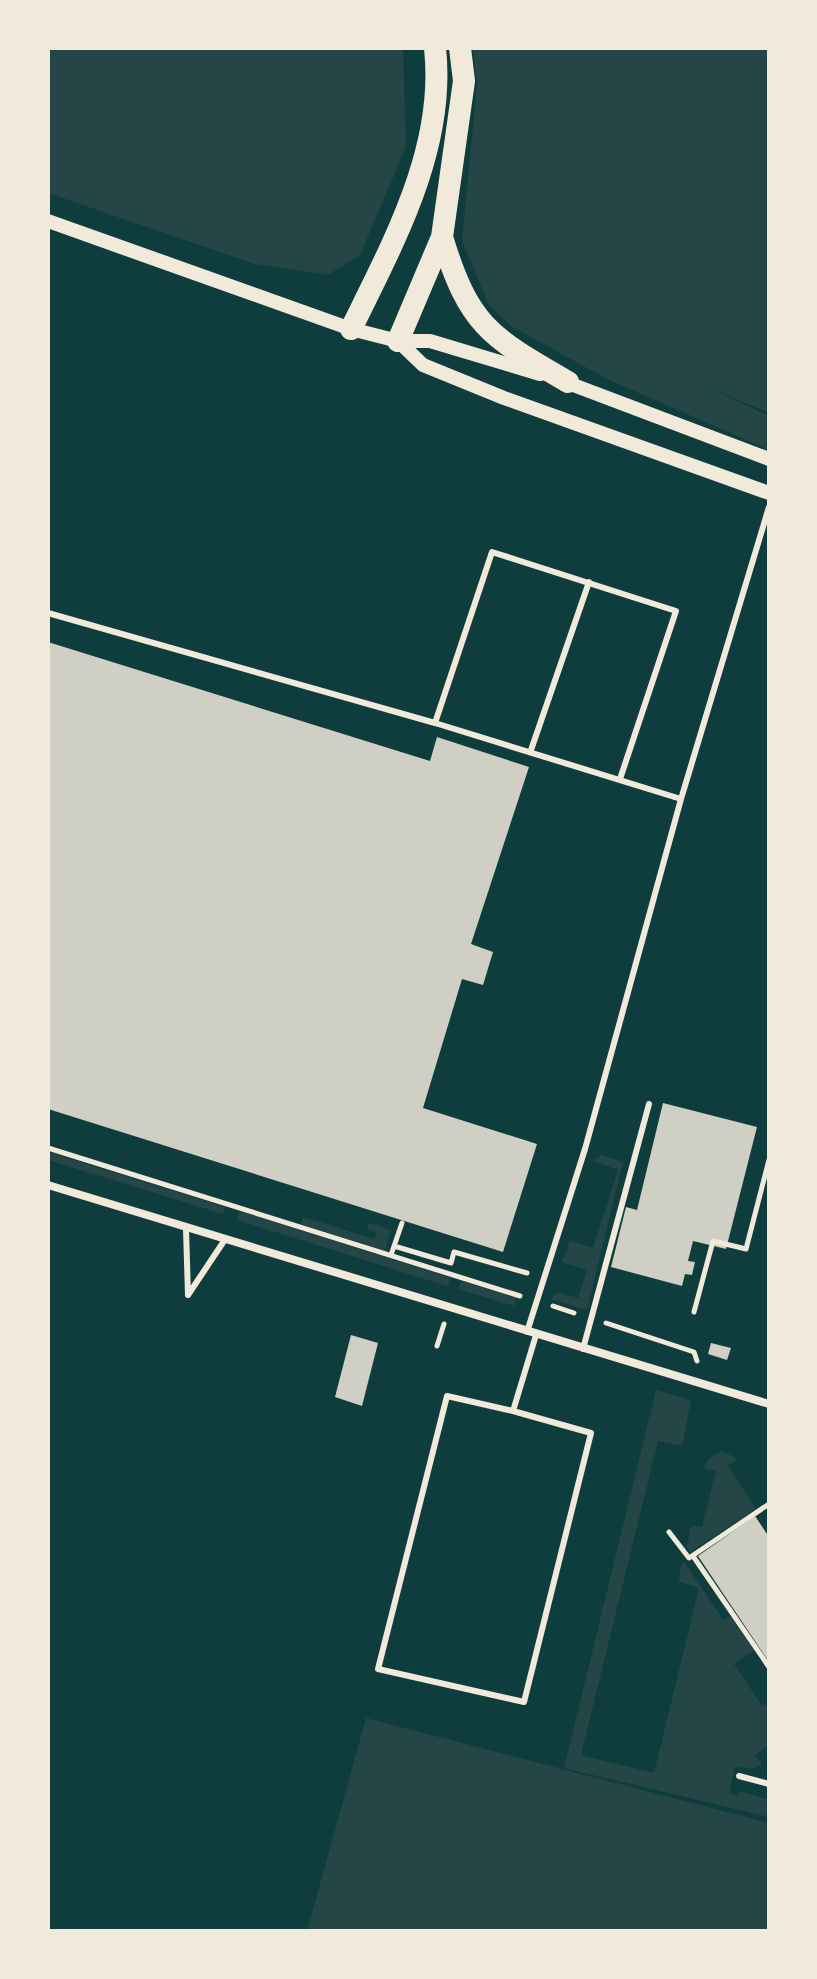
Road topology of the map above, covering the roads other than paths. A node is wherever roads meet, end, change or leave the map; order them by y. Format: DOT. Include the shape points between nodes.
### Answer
graph roads {
  1 [pos="435,48"];
  2 [pos="460,48"];
  3 [pos="48,221"];
  4 [pos="442,237"];
  5 [pos="351,329"];
  6 [pos="398,341"];
  7 [pos="568,382"];
  8 [pos="769,459"];
  9 [pos="769,493"];
  10 [pos="769,507"];
  11 [pos="589,582"];
  12 [pos="48,613"];
  13 [pos="435,723"];
  14 [pos="531,750"];
  15 [pos="620,779"];
  16 [pos="681,799"];
  17 [pos="649,1104"];
  18 [pos="48,1185"];
  19 [pos="186,1229"];
  20 [pos="224,1241"];
  21 [pos="531,1333"];
  22 [pos="583,1349"];
  23 [pos="769,1404"];
  24 [pos="513,1411"];
  25 [pos="739,1776"];
  26 [pos="769,1784"];
  1 -- 5 [label="highway" via="439,85 430,146 390,250"];
  2 -- 4 [label="highway" via="464,81"];
  3 -- 5 [label="street"];
  4 -- 6 [label="highway"];
  4 -- 7 [label="highway" via="457,286 475,316 507,347"];
  5 -- 6 [label="street"];
  6 -- 7 [label="street" via="430,341"];
  6 -- 9 [label="street" via="423,365"];
  7 -- 8 [label="street"];
  10 -- 16 [label="lane"];
  11 -- 13 [label="lane" via="492,552"];
  11 -- 14 [label="lane"];
  11 -- 15 [label="lane" via="676,611"];
  12 -- 13 [label="lane"];
  13 -- 14 [label="lane"];
  14 -- 15 [label="lane"];
  15 -- 16 [label="lane"];
  16 -- 21 [label="lane" via="585,1149 535,1301"];
  17 -- 22 [label="lane"];
  18 -- 19 [label="street"];
  19 -- 20 [label="street"];
  19 -- 20 [label="lane" via="188,1295"];
  20 -- 21 [label="street"];
  21 -- 22 [label="street"];
  21 -- 24 [label="lane"];
  22 -- 23 [label="street"];
  24 -- 24 [label="lane" via="591,1433 524,1702 378,1669 447,1396"];
  25 -- 26 [label="lane"];
}
